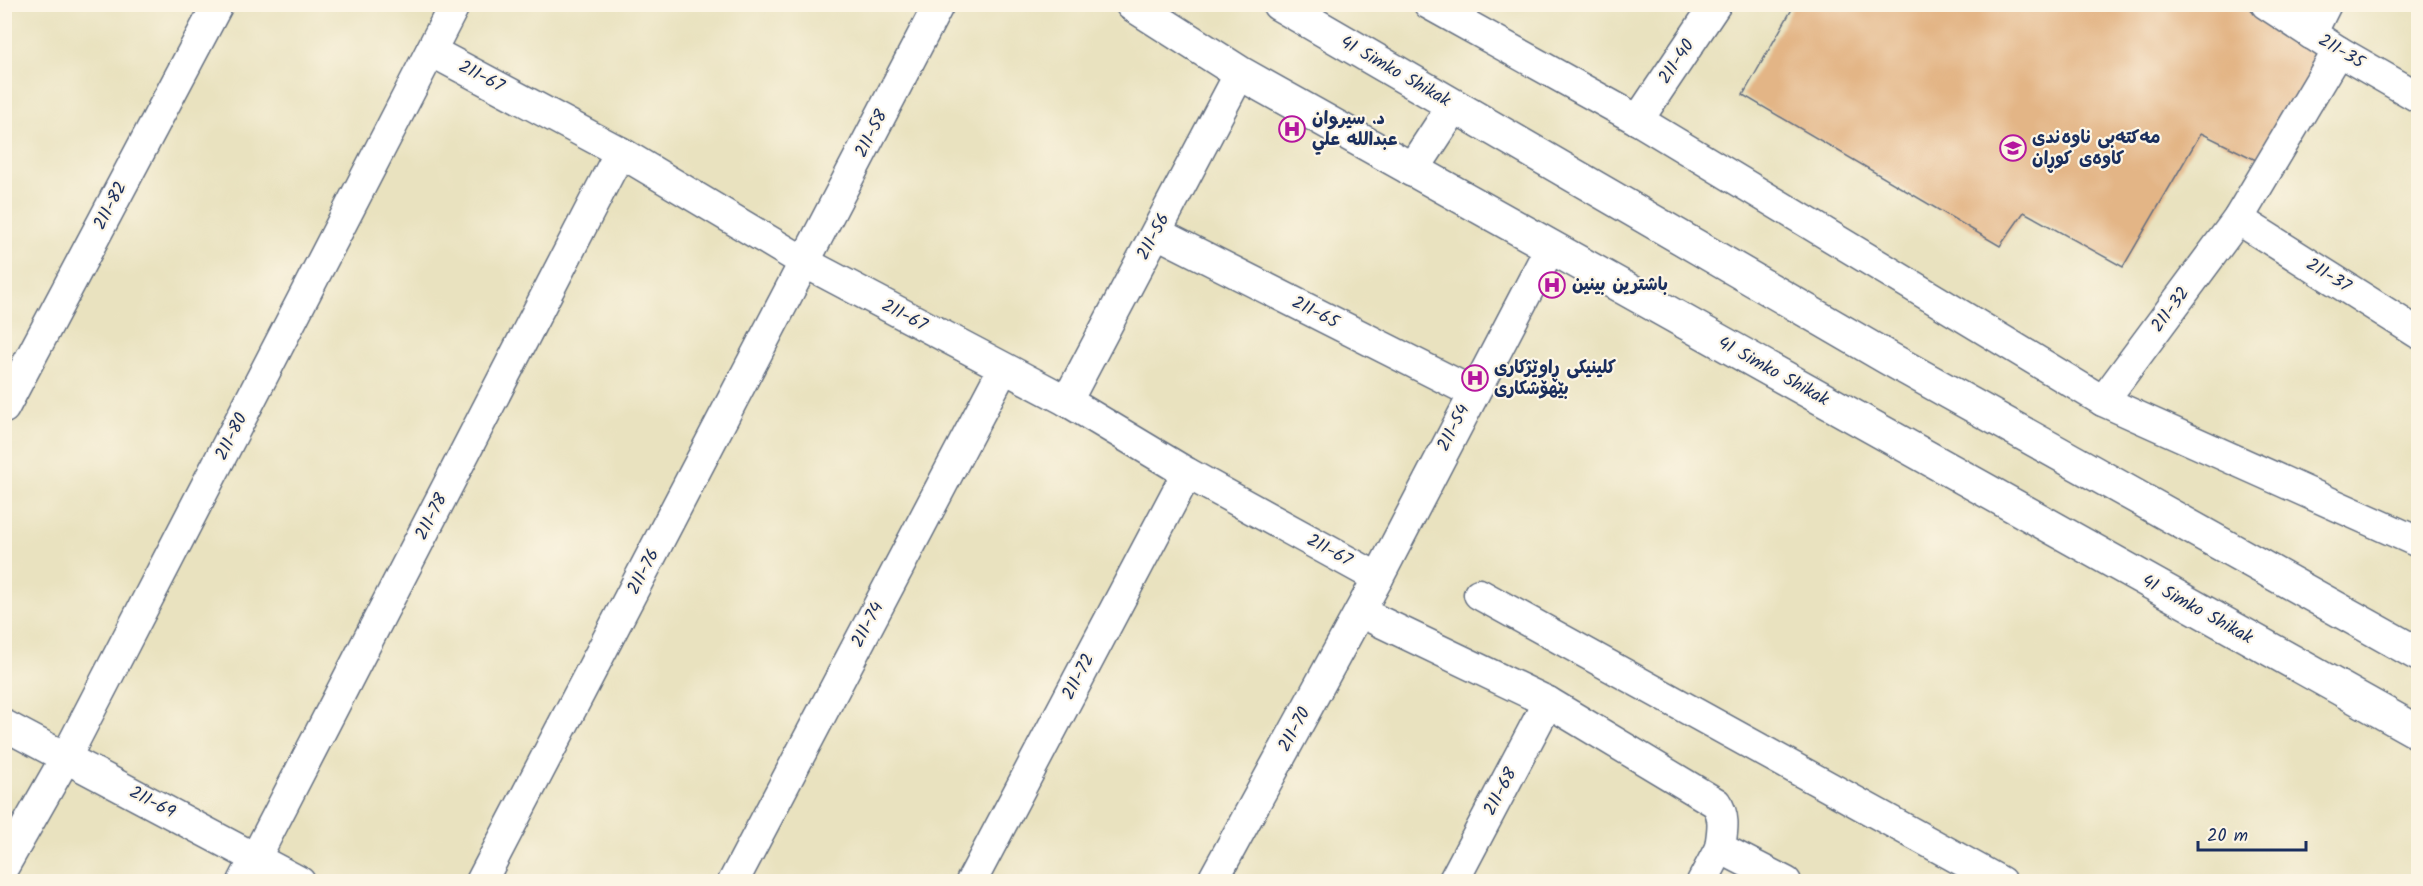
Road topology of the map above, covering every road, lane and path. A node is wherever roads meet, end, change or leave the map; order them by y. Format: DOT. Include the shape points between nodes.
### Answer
graph roads {
  1 [pos="218,4"];
  2 [pos="455,4"];
  3 [pos="939,4"];
  4 [pos="1132,4"];
  5 [pos="1279,4"];
  6 [pos="1429,4"];
  7 [pos="1716,4"];
  8 [pos="2266,4"];
  9 [pos="2326,4"];
  10 [pos="2311,34"];
  11 [pos="431,51"];
  12 [pos="2337,51"];
  13 [pos="1240,73"];
  14 [pos="2418,97"];
  15 [pos="1454,106"];
  16 [pos="1638,120"];
  17 [pos="620,152"];
  18 [pos="1412,170"];
  19 [pos="2238,219"];
  20 [pos="1157,233"];
  21 [pos="1550,248"];
  22 [pos="806,263"];
  23 [pos="2418,333"];
  24 [pos="1003,369"];
  25 [pos="1472,392"];
  26 [pos="1067,401"];
  27 [pos="2103,401"];
  28 [pos="4,408"];
  29 [pos="1187,473"];
  30 [pos="2418,542"];
  31 [pos="1378,578"];
  32 [pos="1479,594"];
  33 [pos="1360,612"];
  34 [pos="2418,654"];
  35 [pos="1548,702"];
  36 [pos="4,724"];
  37 [pos="2418,732"];
  38 [pos="66,758"];
  39 [pos="1720,848"];
  40 [pos="4,866"];
  41 [pos="250,870"];
  42 [pos="300,882"];
  43 [pos="481,882"];
  44 [pos="733,882"];
  45 [pos="971,882"];
  46 [pos="1212,882"];
  47 [pos="1454,882"];
  48 [pos="1702,882"];
  49 [pos="1786,882"];
  50 [pos="2001,882"];
  1 -- 28 [label="street, 211-82"];
  2 -- 11 [label="street, 211-80"];
  3 -- 22 [label="street, 211-58"];
  4 -- 13 [label="main road, 41 Simko Shikak"];
  5 -- 15 [label="main road, 41 Simko Shikak"];
  6 -- 16 [label="street"];
  7 -- 16 [label="street, 211-40"];
  8 -- 10 [label="street, 211-35"];
  9 -- 10 [label="street"];
  10 -- 12 [label="street, 211-35"];
  11 -- 17 [label="street, 211-67"];
  11 -- 38 [label="street, 211-80"];
  12 -- 14 [label="street, 211-35"];
  12 -- 19 [label="street, 211-32"];
  13 -- 18 [label="main road, 41 Simko Shikak"];
  13 -- 20 [label="street, 211-56"];
  15 -- 18 [label="main road"];
  15 -- 34 [label="main road, 41 Simko Shikak" via="1888,358"];
  16 -- 27 [label="street"];
  17 -- 22 [label="street, 211-67"];
  17 -- 41 [label="street, 211-78"];
  18 -- 21 [label="main road, 41 Simko Shikak"];
  19 -- 23 [label="street, 211-37"];
  19 -- 27 [label="street, 211-32"];
  20 -- 25 [label="street, 211-65"];
  20 -- 26 [label="street, 211-56"];
  21 -- 25 [label="street, 211-54"];
  21 -- 37 [label="main road, 41 Simko Shikak"];
  22 -- 24 [label="street, 211-67"];
  22 -- 43 [label="street, 211-76"];
  24 -- 26 [label="street, 211-67"];
  24 -- 44 [label="street, 211-74"];
  25 -- 31 [label="street, 211-54"];
  26 -- 29 [label="street, 211-67"];
  27 -- 30 [label="street"];
  29 -- 31 [label="street, 211-67"];
  29 -- 45 [label="street, 211-72"];
  31 -- 33 [label="street, 211-70"];
  32 -- 50 [label="street"];
  33 -- 35 [label="street"];
  33 -- 46 [label="street, 211-70"];
  35 -- 39 [label="street" via="1716,803 1723,821"];
  35 -- 47 [label="street, 211-68"];
  36 -- 38 [label="street, 211-69"];
  38 -- 40 [label="street, 211-80"];
  38 -- 41 [label="street, 211-69"];
  39 -- 48 [label="street"];
  39 -- 49 [label="street"];
  41 -- 42 [label="street, 211-69"];
}
